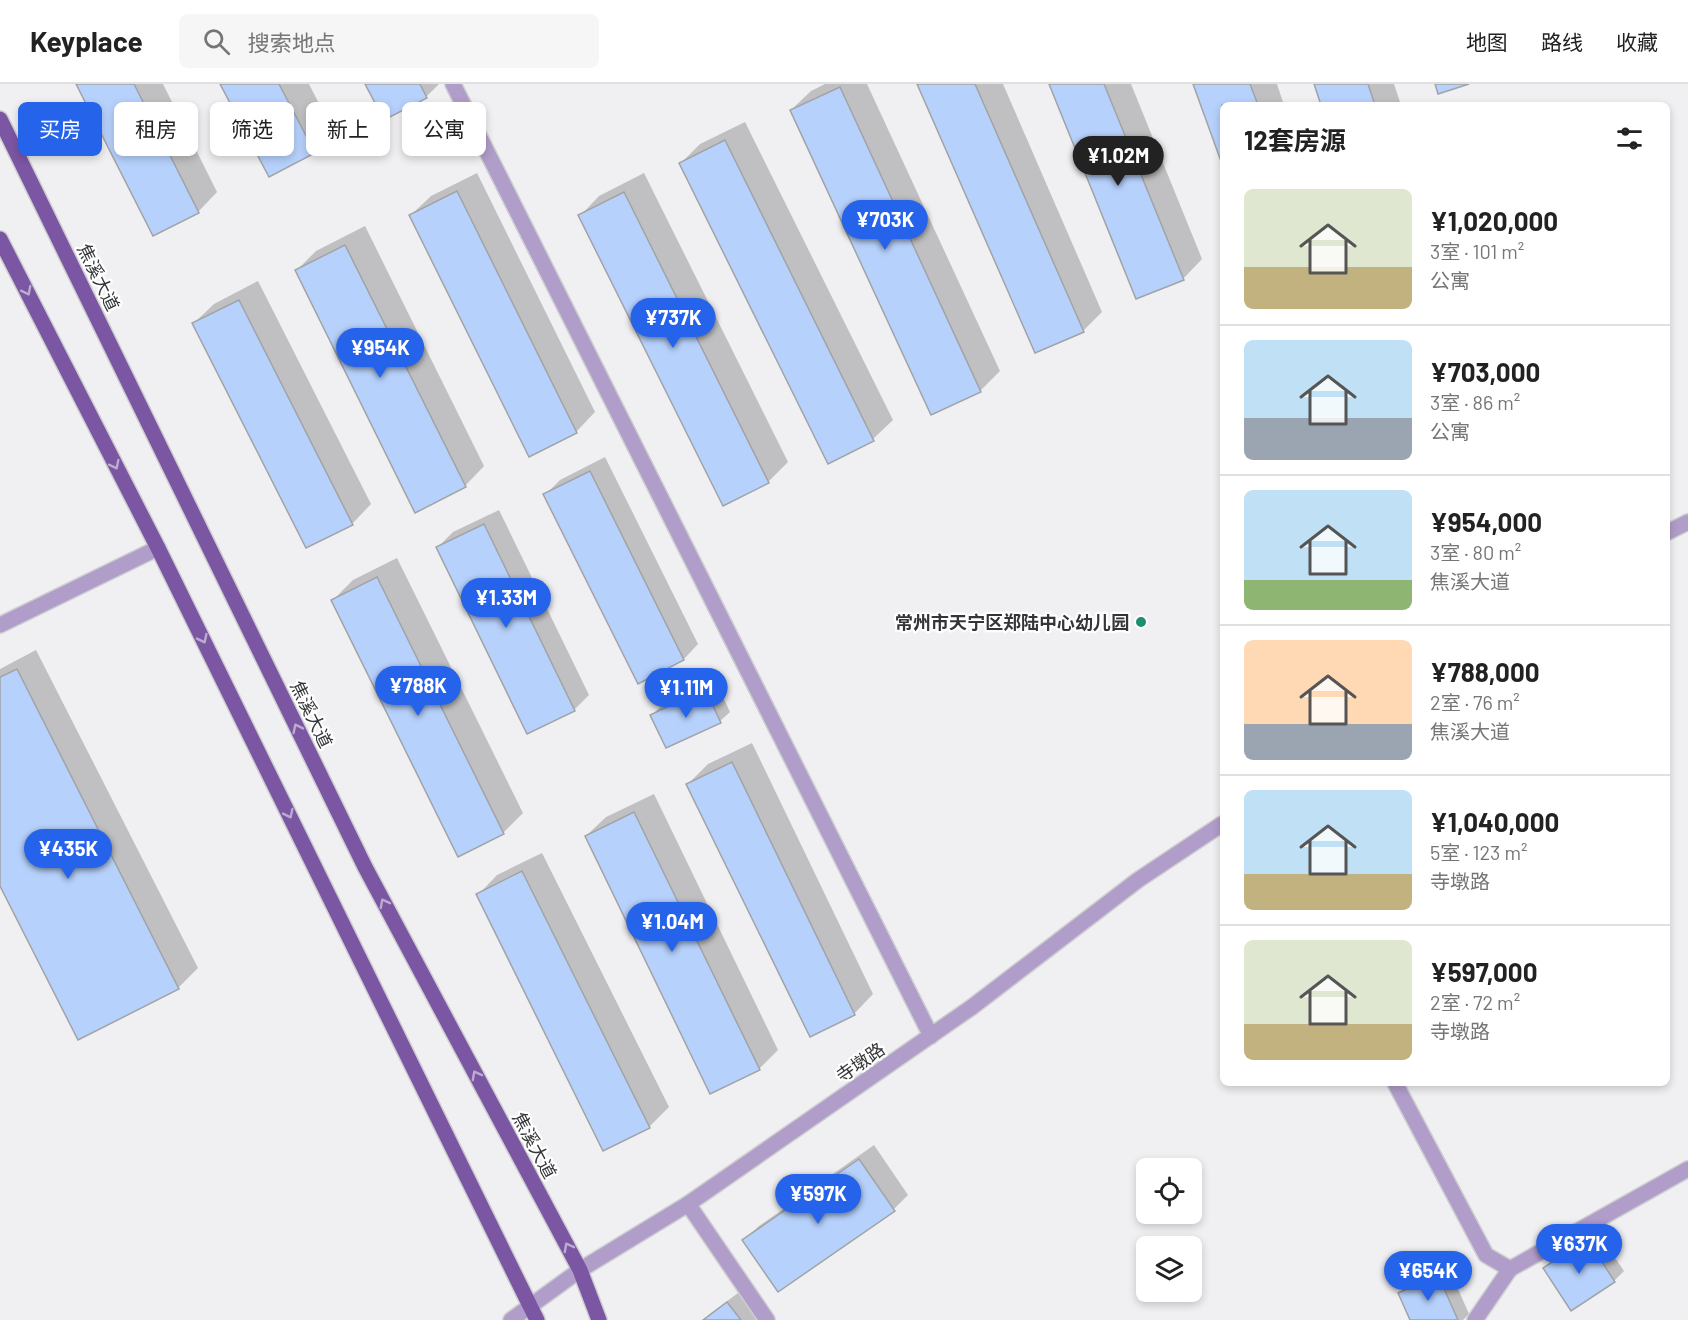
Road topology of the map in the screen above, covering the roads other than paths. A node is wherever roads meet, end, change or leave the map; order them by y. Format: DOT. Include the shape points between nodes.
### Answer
graph roads {
  1 [pos="453,84"];
  2 [pos="0,119"];
  3 [pos="0,239"];
  4 [pos="1688,522"];
  5 [pos="1670,531"];
  6 [pos="158,548"];
  7 [pos="0,625"];
  8 [pos="1220,825"];
  9 [pos="931,1036"];
  10 [pos="1397,1086"];
  11 [pos="1688,1169"];
  12 [pos="688,1204"];
  13 [pos="1510,1269"];
  14 [pos="580,1270"];
  15 [pos="534,1313"];
  16 [pos="511,1320"];
  17 [pos="599,1320"];
  18 [pos="767,1320"];
  19 [pos="1475,1320"];
  1 -- 9 [label="street"];
  14 -- 2 [label="main road, 焦溪大道, one-way" via="365,867"];
  3 -- 6 [label="main road, one-way"];
  4 -- 5 [label="street"];
  6 -- 7 [label="street"];
  6 -- 15 [label="main road, one-way"];
  8 -- 9 [label="street, 寺墩路" via="1138,880"];
  9 -- 12 [label="street, 寺墩路"];
  10 -- 13 [label="street" via="1486,1255"];
  11 -- 13 [label="street"];
  12 -- 14 [label="street, 寺墩路"];
  12 -- 18 [label="street"];
  13 -- 19 [label="street"];
  14 -- 15 [label="street, 寺墩路"];
  14 -- 17 [label="main road, 焦溪大道"];
  15 -- 16 [label="street, 寺墩路"];
}
